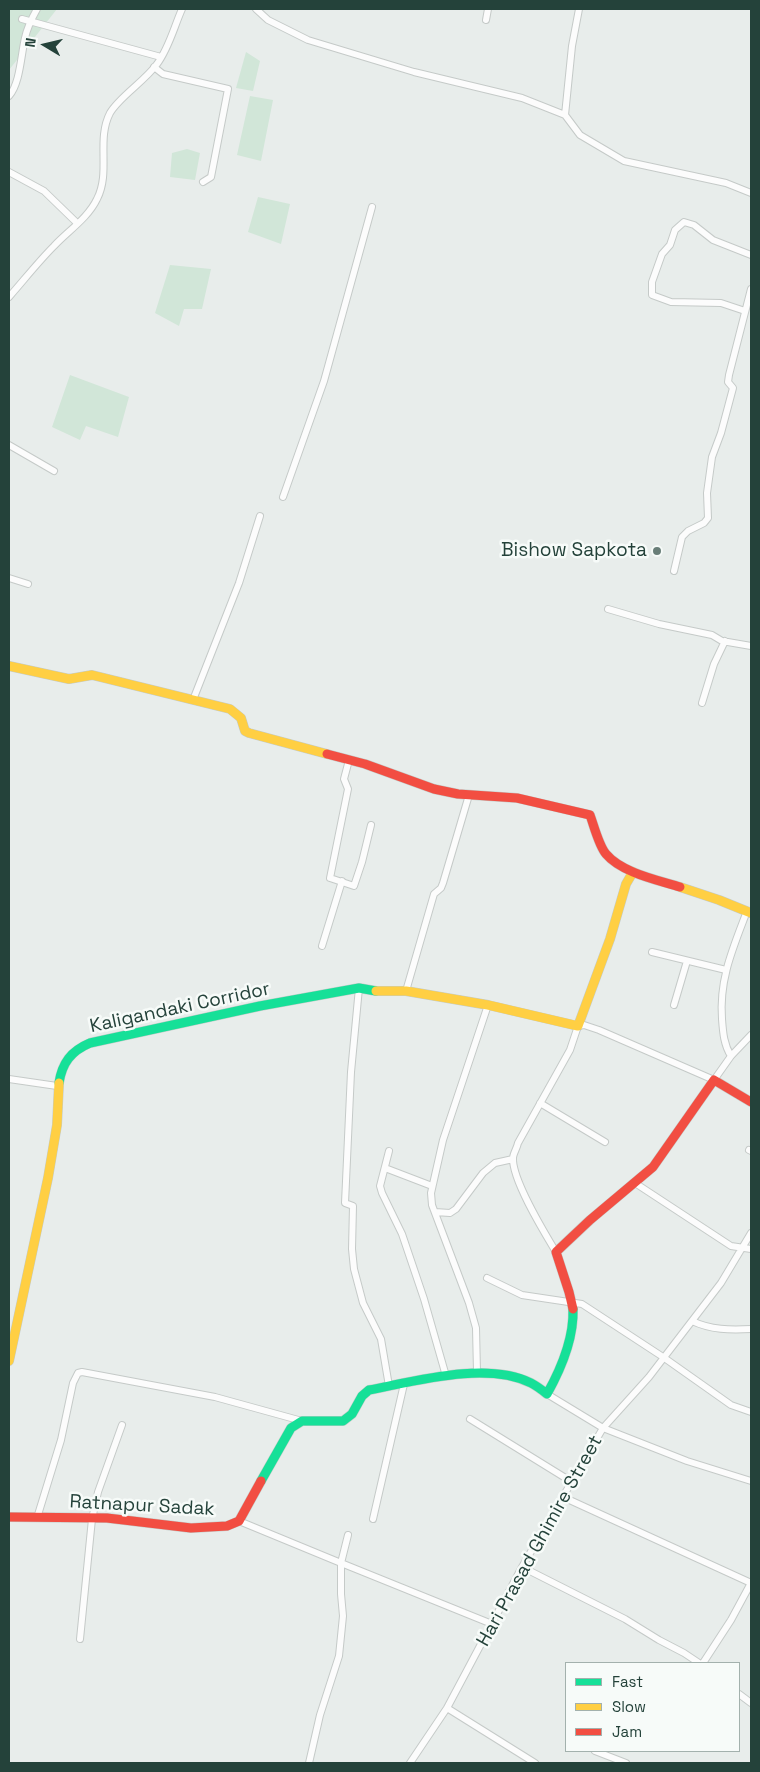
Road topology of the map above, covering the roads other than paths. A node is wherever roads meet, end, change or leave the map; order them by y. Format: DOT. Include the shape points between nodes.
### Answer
graph roads {
  1 [pos="37,9"];
  2 [pos="182,9"];
  3 [pos="256,9"];
  4 [pos="488,9"];
  5 [pos="579,9"];
  6 [pos="22,19"];
  7 [pos="486,20"];
  8 [pos="30,21"];
  9 [pos="161,57"];
  10 [pos="154,67"];
  11 [pos="9,96"];
  12 [pos="565,115"];
  13 [pos="9,172"];
  14 [pos="203,182"];
  15 [pos="751,193"];
  16 [pos="372,208"];
  17 [pos="77,223"];
  18 [pos="751,255"];
  19 [pos="751,289"];
  20 [pos="9,297"];
  21 [pos="745,311"];
  22 [pos="9,445"];
  23 [pos="54,471"];
  24 [pos="283,497"];
  25 [pos="260,516"];
  26 [pos="674,571"];
  27 [pos="9,578"];
  28 [pos="28,584"];
  29 [pos="608,608"];
  30 [pos="726,642"];
  31 [pos="751,646"];
  32 [pos="9,666"];
  33 [pos="193,700"];
  34 [pos="702,703"];
  35 [pos="349,760"];
  36 [pos="469,795"];
  37 [pos="372,826"];
  38 [pos="633,872"];
  39 [pos="342,882"];
  40 [pos="749,912"];
  41 [pos="322,946"];
  42 [pos="652,952"];
  43 [pos="687,961"];
  44 [pos="726,970"];
  45 [pos="359,988"];
  46 [pos="406,992"];
  47 [pos="488,1005"];
  48 [pos="674,1005"];
  49 [pos="578,1026"];
  50 [pos="751,1035"];
  51 [pos="731,1056"];
  52 [pos="9,1079"];
  53 [pos="714,1080"];
  54 [pos="57,1086"];
  55 [pos="751,1102"];
  56 [pos="540,1103"];
  57 [pos="605,1142"];
  58 [pos="389,1151"];
  59 [pos="513,1158"];
  60 [pos="385,1168"];
  61 [pos="635,1183"];
  62 [pos="432,1186"];
  63 [pos="435,1212"];
  64 [pos="751,1233"];
  65 [pos="742,1248"];
  66 [pos="751,1249"];
  67 [pos="556,1252"];
  68 [pos="487,1278"];
  69 [pos="571,1301"];
  70 [pos="692,1321"];
  71 [pos="751,1329"];
  72 [pos="663,1357"];
  73 [pos="9,1361"];
  74 [pos="477,1372"];
  75 [pos="446,1376"];
  76 [pos="404,1384"];
  77 [pos="389,1386"];
  78 [pos="547,1394"];
  79 [pos="751,1412"];
  80 [pos="470,1419"];
  81 [pos="302,1421"];
  82 [pos="122,1425"];
  83 [pos="603,1428"];
  84 [pos="751,1481"];
  85 [pos="572,1482"];
  86 [pos="563,1497"];
  87 [pos="9,1517"];
  88 [pos="37,1518"];
  89 [pos="92,1519"];
  90 [pos="373,1519"];
  91 [pos="238,1521"];
  92 [pos="348,1535"];
  93 [pos="341,1563"];
  94 [pos="522,1567"];
  95 [pos="751,1583"];
  96 [pos="492,1624"];
  97 [pos="80,1639"];
  98 [pos="698,1662"];
  99 [pos="704,1662"];
  100 [pos="740,1695"];
  101 [pos="751,1703"];
  102 [pos="447,1708"];
  103 [pos="598,1752"];
  104 [pos="309,1763"];
  105 [pos="410,1763"];
  106 [pos="535,1763"];
  107 [pos="626,1763"];
  1 -- 8 [label="street"];
  2 -- 9 [label="street"];
  3 -- 12 [label="street" via="268,20 308,40 414,72 522,98"];
  4 -- 7 [label="street"];
  5 -- 12 [label="street"];
  6 -- 8 [label="street"];
  8 -- 9 [label="street"];
  8 -- 11 [label="street" via="14,88"];
  9 -- 10 [label="street"];
  10 -- 14 [label="street" via="163,74 228,89 211,177"];
  10 -- 17 [label="street" via="111,111 106,125 103,179 98,199"];
  12 -- 15 [label="street" via="580,135 624,161 726,183"];
  13 -- 17 [label="street" via="44,191"];
  16 -- 24 [label="street" via="324,382"];
  17 -- 20 [label="street"];
  18 -- 21 [label="street" via="713,240 694,225 684,222 662,254 652,282 652,295 671,302 722,303"];
  19 -- 21 [label="street"];
  21 -- 26 [label="street" via="728,382 733,388 712,457 707,493 708,518 682,537"];
  22 -- 23 [label="street"];
  25 -- 33 [label="street" via="239,583"];
  27 -- 28 [label="street"];
  29 -- 30 [label="street"];
  30 -- 31 [label="street"];
  30 -- 34 [label="street" via="714,664"];
  32 -- 33 [label="street" via="69,680 92,675"];
  33 -- 35 [label="street" via="230,709 241,718 245,731 249,733"];
  35 -- 36 [label="street" via="434,789"];
  35 -- 39 [label="street" via="344,779 348,789 330,878"];
  36 -- 38 [label="street" via="518,798 590,815 604,853"];
  36 -- 46 [label="street" via="443,883 434,894"];
  37 -- 39 [label="street" via="354,886"];
  38 -- 40 [label="street"];
  38 -- 49 [label="street" via="626,884"];
  39 -- 41 [label="street"];
  40 -- 44 [label="street"];
  42 -- 43 [label="street"];
  43 -- 44 [label="street"];
  43 -- 48 [label="street"];
  44 -- 51 [label="street" via="721,1012 723,1034"];
  45 -- 46 [label="street, Kaligandaki Corridor"];
  45 -- 54 [label="street, Kaligandaki Corridor" via="90,1043 69,1055 62,1066"];
  45 -- 77 [label="street" via="351,1072 346,1203 353,1206 354,1269 363,1303 381,1339"];
  46 -- 47 [label="street, Kaligandaki Corridor"];
  47 -- 49 [label="street, Kaligandaki Corridor"];
  47 -- 62 [label="street" via="443,1140"];
  49 -- 53 [label="street" via="599,1030"];
  49 -- 56 [label="street" via="570,1050"];
  50 -- 51 [label="street"];
  51 -- 53 [label="street"];
  52 -- 54 [label="street"];
  53 -- 55 [label="street"];
  53 -- 61 [label="street" via="653,1167"];
  54 -- 73 [label="street, Kaligandaki Corridor" via="57,1120 52,1152"];
  56 -- 57 [label="street"];
  56 -- 59 [label="street"];
  58 -- 60 [label="street"];
  59 -- 63 [label="street" via="495,1163 483,1173 456,1209 450,1213"];
  59 -- 67 [label="street" via="529,1205"];
  60 -- 62 [label="street"];
  60 -- 75 [label="street" via="380,1186 382,1193 402,1234"];
  61 -- 65 [label="street" via="723,1242"];
  61 -- 67 [label="street"];
  62 -- 63 [label="street"];
  63 -- 74 [label="street" via="476,1328"];
  64 -- 65 [label="street"];
  65 -- 66 [label="street"];
  65 -- 70 [label="street"];
  67 -- 69 [label="street"];
  68 -- 69 [label="street" via="522,1294"];
  69 -- 72 [label="street" via="582,1304"];
  69 -- 78 [label="street" via="572,1329 556,1381"];
  70 -- 71 [label="street" via="715,1329"];
  70 -- 72 [label="street"];
  72 -- 79 [label="street" via="731,1405"];
  72 -- 83 [label="street"];
  74 -- 75 [label="street"];
  74 -- 78 [label="street" via="532,1383"];
  75 -- 76 [label="street"];
  76 -- 77 [label="street"];
  76 -- 90 [label="street"];
  77 -- 81 [label="street" via="368,1390 352,1414 343,1421"];
  78 -- 83 [label="street"];
  80 -- 85 [label="street"];
  81 -- 88 [label="street" via="215,1397 82,1372 73,1383 61,1440"];
  81 -- 91 [label="street, Ratnapur Sadak" via="285,1436"];
  82 -- 89 [label="street"];
  83 -- 84 [label="street, Hari Prasad Ghimire Street" via="687,1461"];
  83 -- 85 [label="street, Hari Prasad Ghimire Street"];
  85 -- 86 [label="street, Hari Prasad Ghimire Street"];
  86 -- 94 [label="street, Hari Prasad Ghimire Street"];
  86 -- 95 [label="street"];
  87 -- 88 [label="street, Ratnapur Sadak"];
  88 -- 89 [label="street, Ratnapur Sadak"];
  89 -- 91 [label="street, Ratnapur Sadak" via="191,1528 226,1526"];
  89 -- 97 [label="street"];
  91 -- 93 [label="street"];
  92 -- 93 [label="street"];
  93 -- 96 [label="street"];
  93 -- 104 [label="street" via="343,1616 339,1656"];
  94 -- 96 [label="street, Hari Prasad Ghimire Street"];
  94 -- 98 [label="street" via="625,1619"];
  95 -- 99 [label="street"];
  96 -- 102 [label="street, Hari Prasad Ghimire Street"];
  100 -- 101 [label="street"];
  102 -- 105 [label="street, Hari Prasad Ghimire Street"];
  102 -- 106 [label="street"];
  103 -- 107 [label="street"];
}
